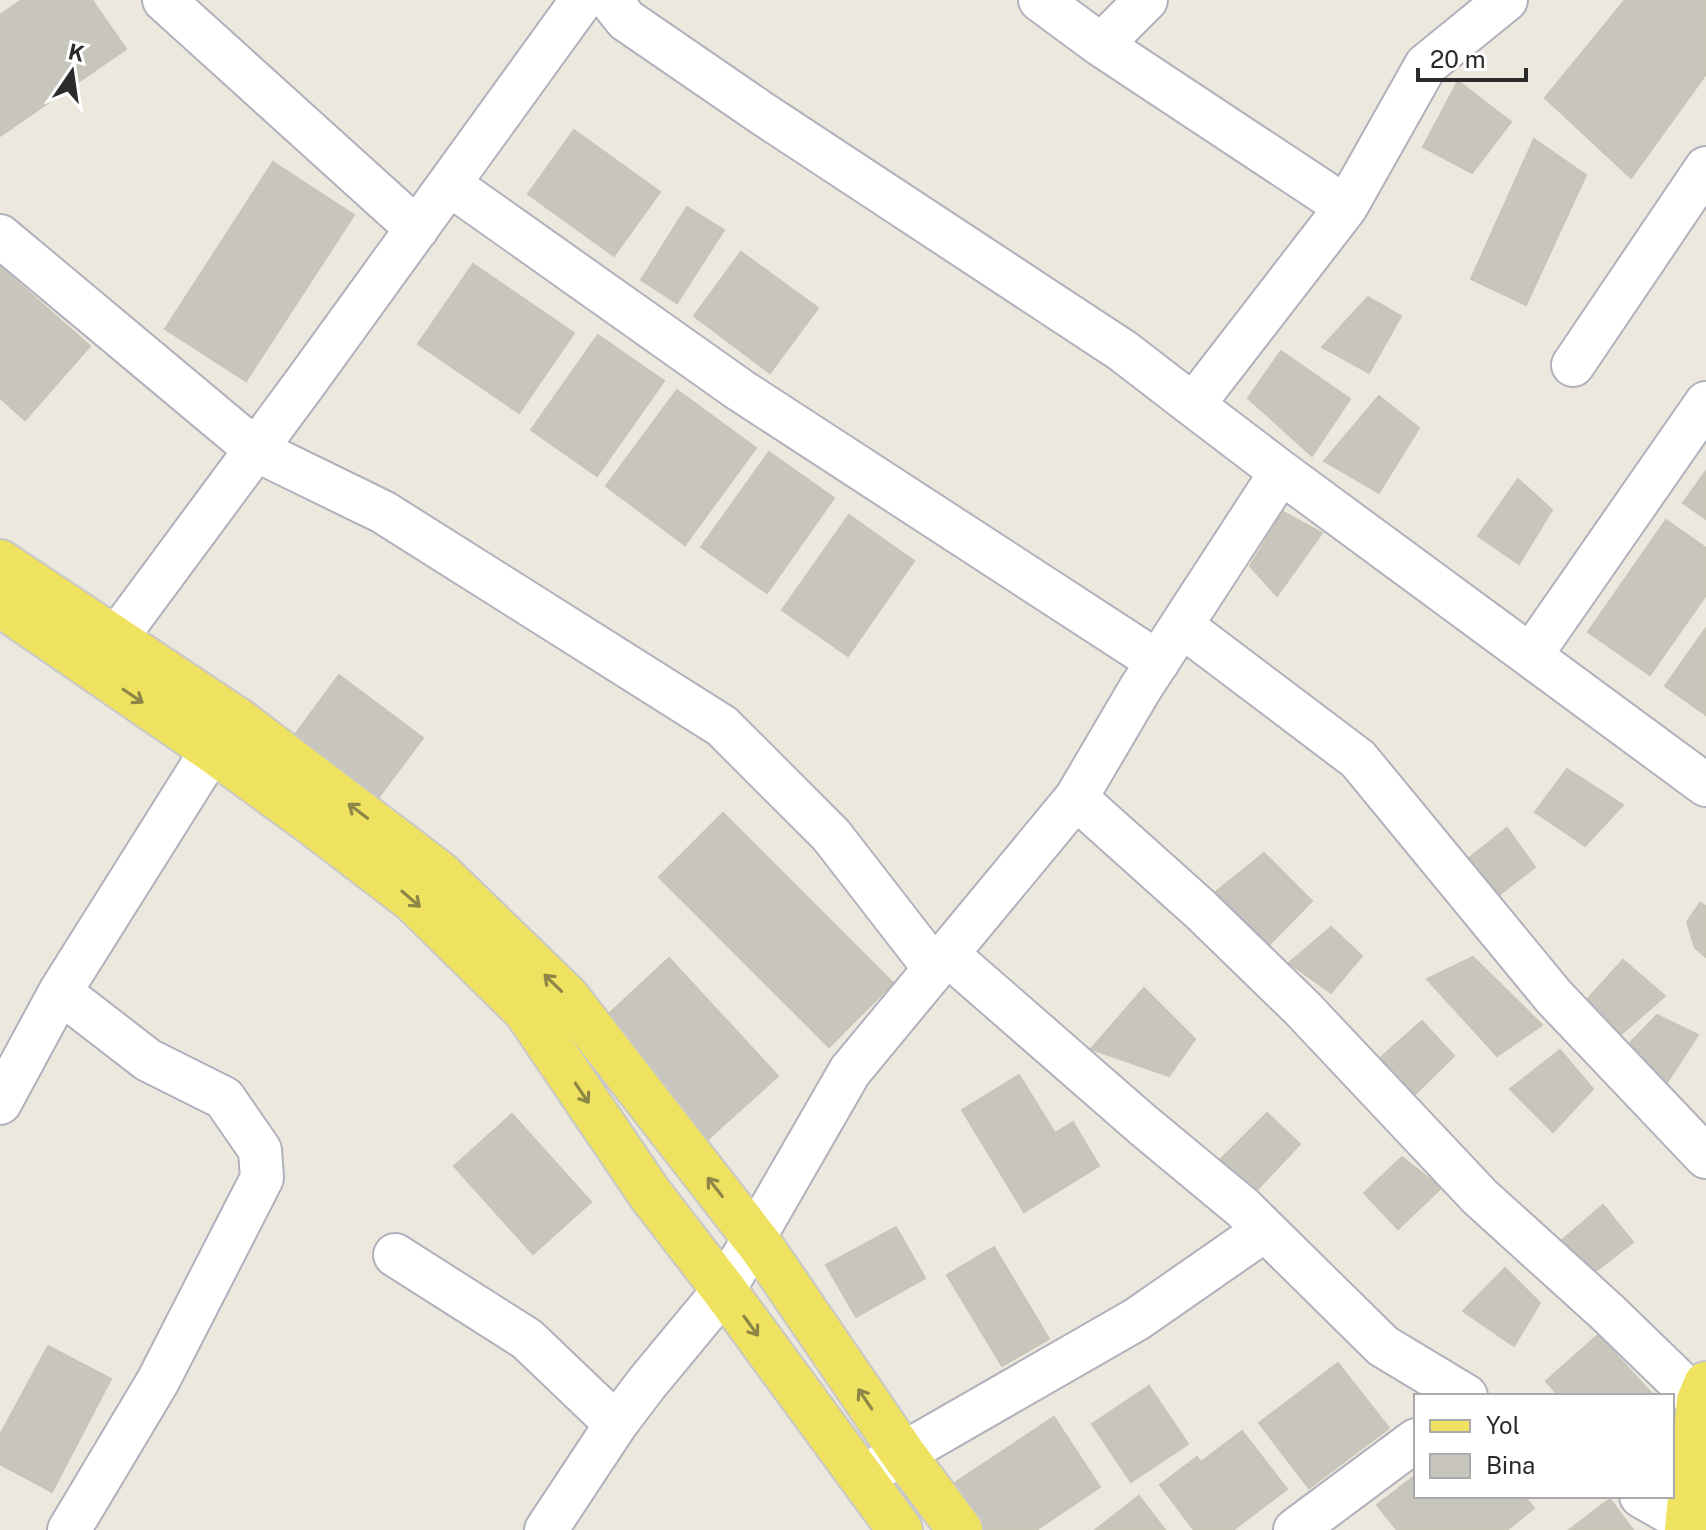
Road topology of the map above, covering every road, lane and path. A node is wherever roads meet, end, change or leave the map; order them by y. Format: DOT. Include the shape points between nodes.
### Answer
graph roads {
  1 [pos="164,0"];
  2 [pos="582,0"];
  3 [pos="610,0"];
  4 [pos="1040,0"];
  5 [pos="1146,0"];
  6 [pos="1506,0"];
  7 [pos="1101,45"];
  8 [pos="1706,168"];
  9 [pos="449,184"];
  10 [pos="1346,207"];
  11 [pos="417,229"];
  12 [pos="0,236"];
  13 [pos="1573,365"];
  14 [pos="1706,403"];
  15 [pos="1193,405"];
  16 [pos="256,450"];
  17 [pos="1281,472"];
  18 [pos="0,562"];
  19 [pos="0,604"];
  20 [pos="1182,626"];
  21 [pos="105,654"];
  22 [pos="1531,655"];
  23 [pos="1158,662"];
  24 [pos="212,750"];
  25 [pos="1706,785"];
  26 [pos="1076,798"];
  27 [pos="941,962"];
  28 [pos="60,992"];
  29 [pos="0,1103"];
  30 [pos="1706,1157"];
  31 [pos="1265,1230"];
  32 [pos="754,1238"];
  33 [pos="395,1255"];
  34 [pos="724,1290"];
  35 [pos="1463,1394"];
  36 [pos="1704,1398"];
  37 [pos="616,1424"];
  38 [pos="1414,1441"];
  39 [pos="903,1454"];
  40 [pos="862,1477"];
  41 [pos="1644,1498"];
  42 [pos="1688,1526"];
  43 [pos="69,1530"];
  44 [pos="546,1530"];
  45 [pos="900,1530"];
  46 [pos="960,1530"];
  47 [pos="1295,1530"];
  1 -- 11 [label="street"];
  2 -- 9 [label="street"];
  3 -- 15 [label="street" via="626,20 1123,351"];
  4 -- 7 [label="street"];
  5 -- 7 [label="street"];
  6 -- 10 [label="street" via="1426,65"];
  7 -- 10 [label="street"];
  8 -- 13 [label="street"];
  9 -- 11 [label="street"];
  9 -- 23 [label="street" via="740,390"];
  10 -- 15 [label="street"];
  11 -- 16 [label="street"];
  12 -- 16 [label="street"];
  14 -- 22 [label="street"];
  15 -- 17 [label="street"];
  16 -- 21 [label="street"];
  16 -- 27 [label="street" via="383,512 722,726 831,835"];
  17 -- 20 [label="street"];
  17 -- 22 [label="street"];
  18 -- 21 [label="main road"];
  19 -- 21 [label="main road"];
  20 -- 23 [label="street"];
  20 -- 30 [label="street" via="1358,759 1554,997"];
  21 -- 24 [label="main road, one-way"];
  32 -- 21 [label="main road, one-way" via="567,997 439,873 239,721"];
  22 -- 25 [label="street"];
  23 -- 26 [label="street"];
  24 -- 28 [label="street"];
  24 -- 34 [label="main road, one-way" via="413,900 526,1011 650,1194"];
  26 -- 27 [label="street"];
  26 -- 36 [label="street" via="1302,1008 1480,1197"];
  27 -- 31 [label="street"];
  27 -- 32 [label="street" via="850,1071"];
  28 -- 29 [label="street"];
  28 -- 43 [label="street" via="148,1060 224,1098 260,1150 262,1178 158,1381"];
  31 -- 35 [label="street" via="1383,1346"];
  31 -- 39 [label="street" via="1137,1319"];
  32 -- 34 [label="street"];
  39 -- 32 [label="main road, one-way"];
  33 -- 37 [label="street" via="527,1339"];
  34 -- 37 [label="street"];
  34 -- 40 [label="main road, one-way"];
  36 -- 42 [label="main road"];
  37 -- 44 [label="street"];
  38 -- 47 [label="street"];
  39 -- 40 [label="street"];
  39 -- 46 [label="main road"];
  40 -- 45 [label="main road"];
  41 -- 42 [label="street"];
}
